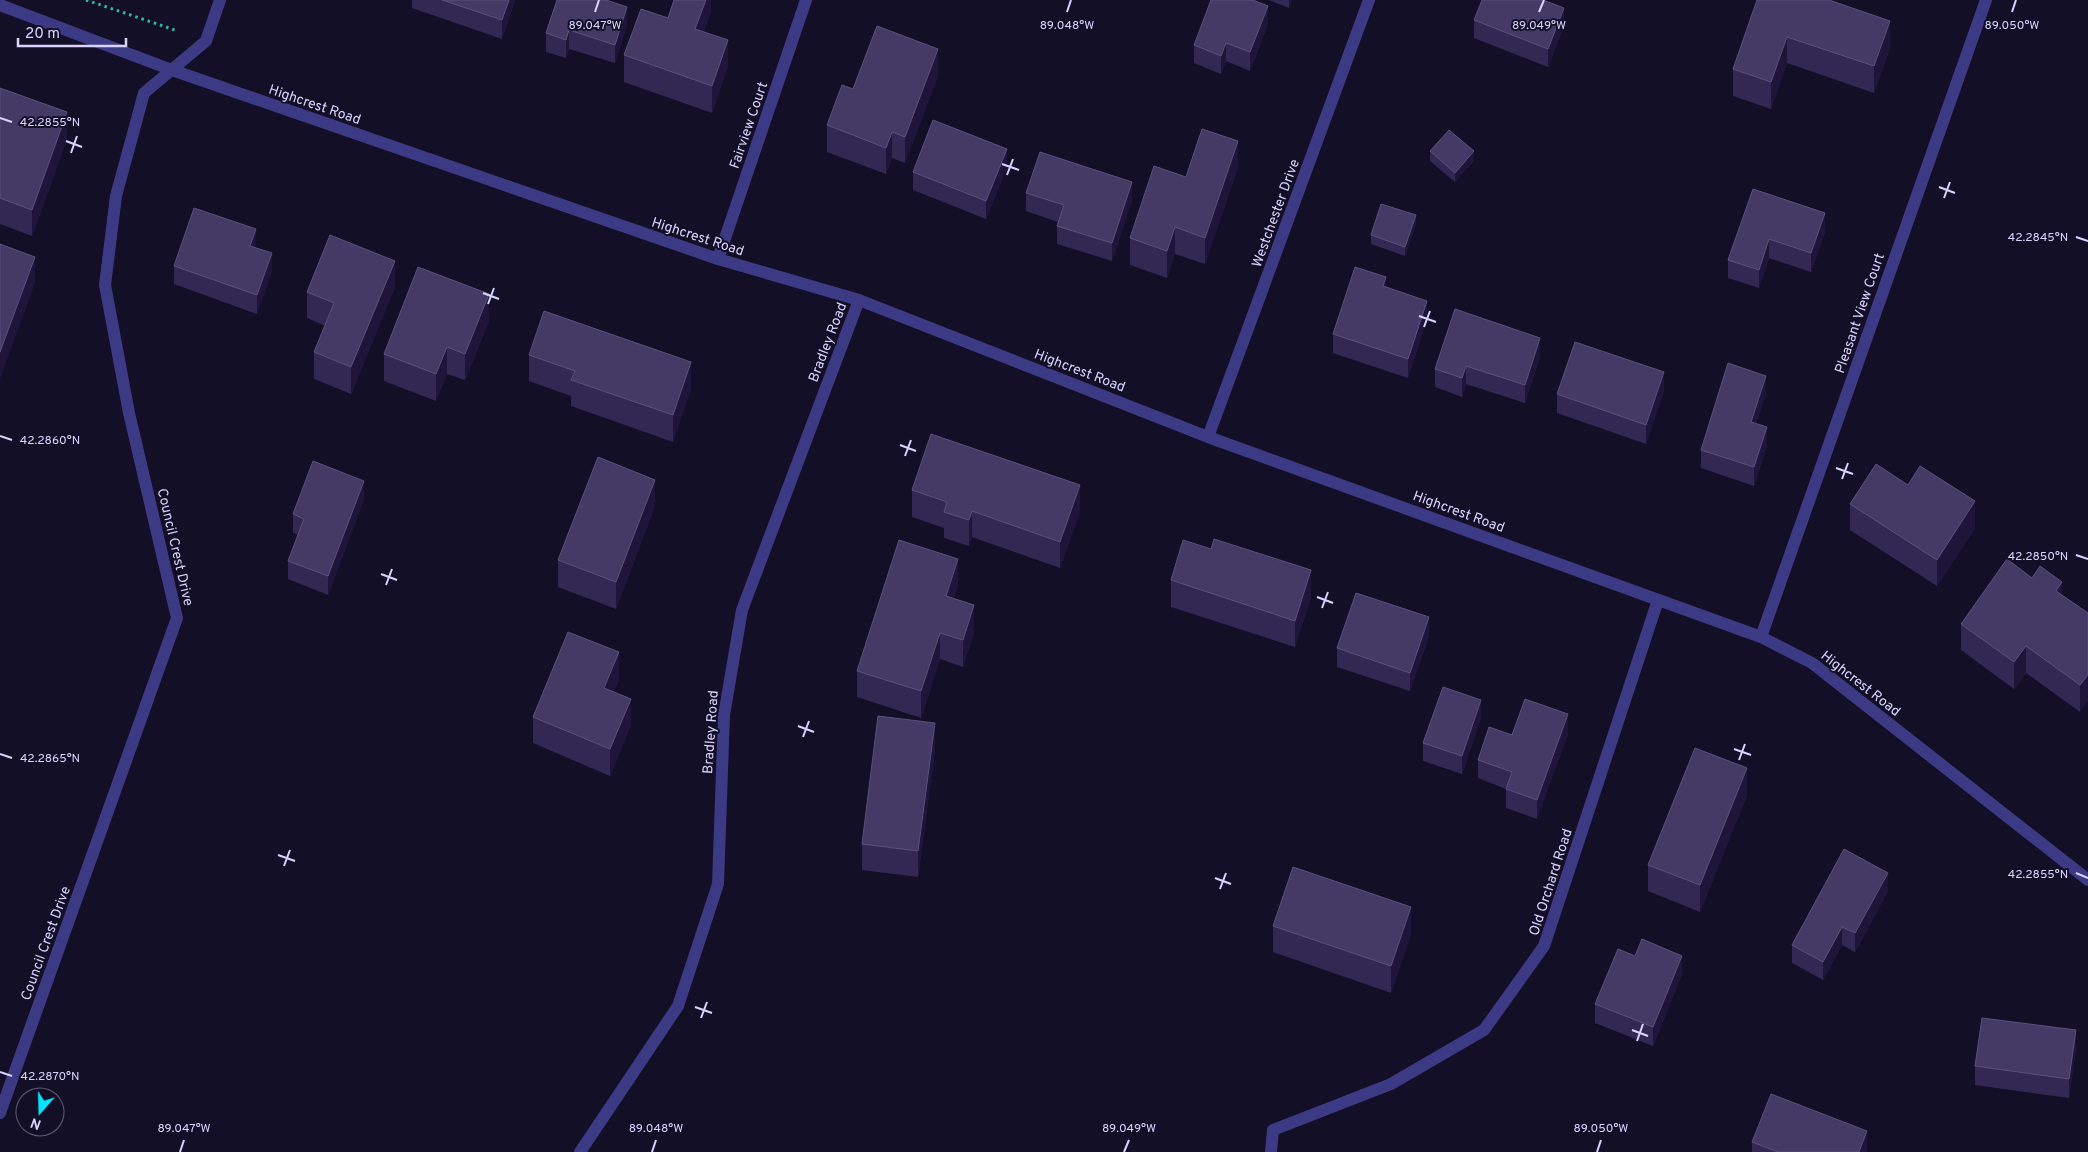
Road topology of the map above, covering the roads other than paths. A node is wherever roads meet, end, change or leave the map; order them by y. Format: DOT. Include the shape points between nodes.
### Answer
graph roads {
  1 [pos="220,0"];
  2 [pos="806,0"];
  3 [pos="1369,0"];
  4 [pos="1986,0"];
  5 [pos="0,5"];
  6 [pos="172,70"];
  7 [pos="718,259"];
  8 [pos="859,300"];
  9 [pos="1208,436"];
  10 [pos="1658,600"];
  11 [pos="1760,637"];
  12 [pos="2088,880"];
  13 [pos="0,1113"];
  14 [pos="580,1152"];
  15 [pos="1271,1152"];
  1 -- 6 [label="street, Council Crest Drive" via="206,41"];
  2 -- 7 [label="street, Fairview Court"];
  3 -- 9 [label="street, Westchester Drive"];
  4 -- 11 [label="street, Pleasant View Court"];
  5 -- 6 [label="street, Highcrest Road"];
  6 -- 7 [label="street, Highcrest Road"];
  6 -- 13 [label="street, Council Crest Drive" via="144,93 116,196 105,285 129,413 177,618"];
  7 -- 8 [label="street, Highcrest Road"];
  8 -- 9 [label="street, Highcrest Road"];
  8 -- 14 [label="street, Bradley Road" via="742,610 724,715 718,884 682,997"];
  9 -- 10 [label="street, Highcrest Road"];
  10 -- 11 [label="street, Highcrest Road"];
  10 -- 15 [label="street, Old Orchard Road" via="1544,946 1484,1030 1391,1084 1273,1130"];
  11 -- 12 [label="street, Highcrest Road" via="1812,663"];
}
